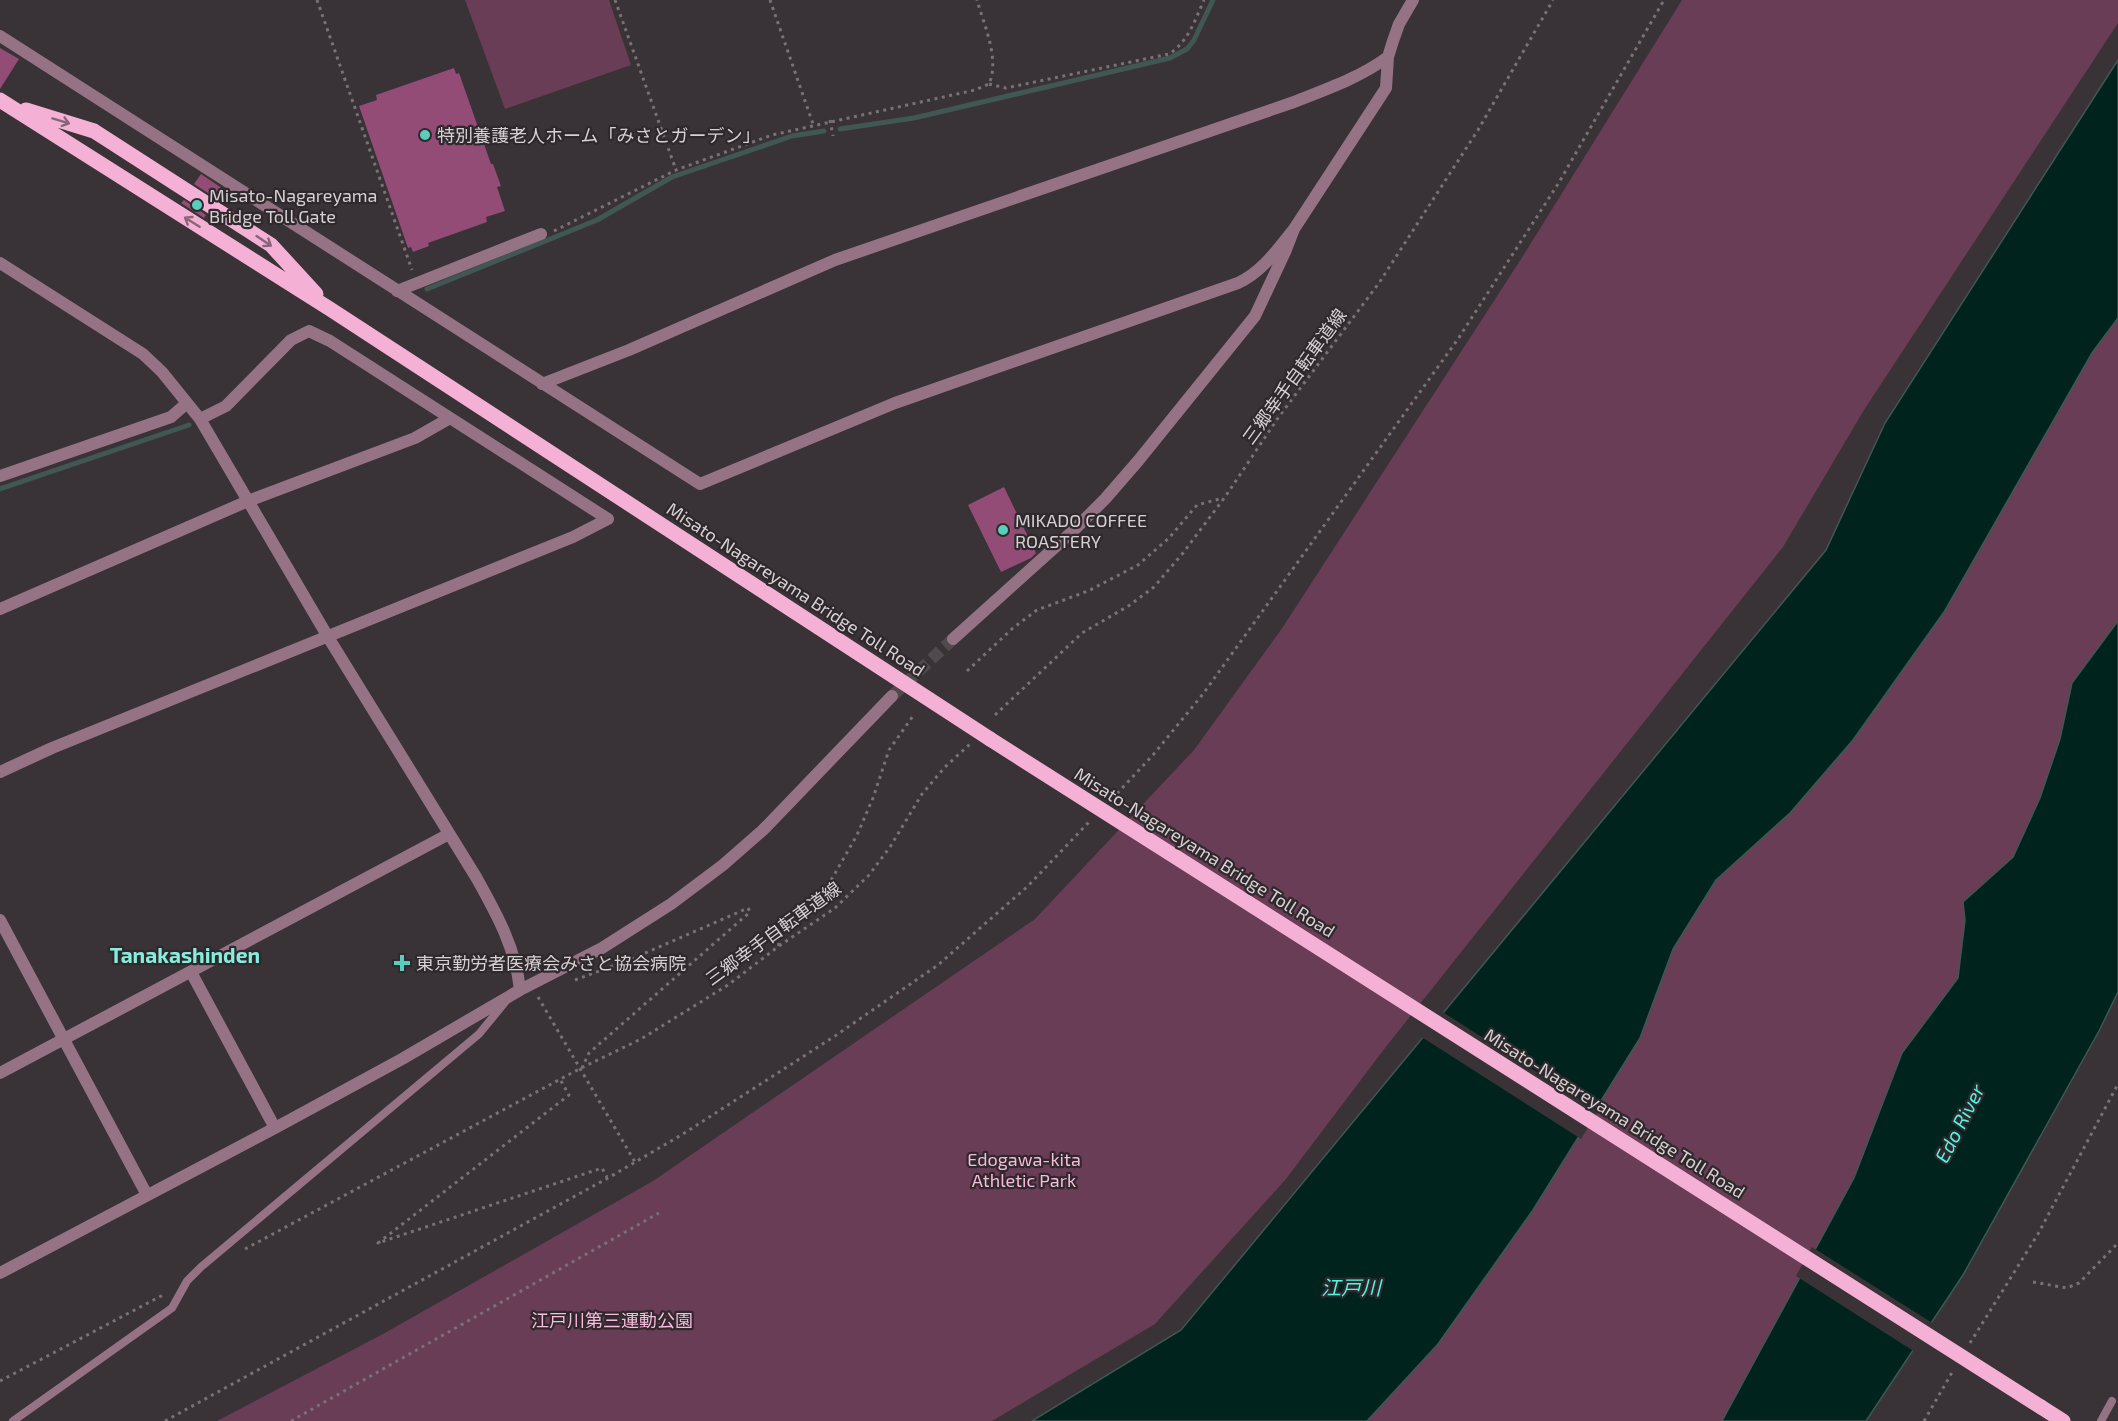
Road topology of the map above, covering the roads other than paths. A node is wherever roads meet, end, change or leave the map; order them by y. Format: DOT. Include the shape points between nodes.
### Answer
graph roads {
  1 [pos="1413,0"];
  2 [pos="0,36"];
  3 [pos="1388,57"];
  4 [pos="3,102"];
  5 [pos="1294,229"];
  6 [pos="540,234"];
  7 [pos="0,263"];
  8 [pos="397,291"];
  9 [pos="330,309"];
  10 [pos="542,384"];
  11 [pos="188,403"];
  12 [pos="450,418"];
  13 [pos="200,419"];
  14 [pos="0,476"];
  15 [pos="248,501"];
  16 [pos="0,609"];
  17 [pos="328,637"];
  18 [pos="953,639"];
  19 [pos="892,696"];
  20 [pos="0,772"];
  21 [pos="449,834"];
  22 [pos="0,920"];
  23 [pos="191,972"];
  24 [pos="515,993"];
  25 [pos="64,1038"];
  26 [pos="0,1072"];
  27 [pos="275,1128"];
  28 [pos="147,1195"];
  29 [pos="0,1273"];
  30 [pos="2112,1401"];
  31 [pos="13,1421"];
  32 [pos="2063,1421"];
  33 [pos="2101,1421"];
  1 -- 3 [label="street" via="1399,24"];
  2 -- 8 [label="street"];
  3 -- 5 [label="street" via="1386,88"];
  3 -- 10 [label="street" via="1350,80 1294,102 835,260"];
  9 -- 4 [label="main road, Misato-Nagareyama Bridge Toll Road, one-way"];
  4 -- 9 [label="main road, Misato-Nagareyama Bridge Toll Road, one-way" via="94,131 271,245"];
  5 -- 10 [label="street" via="1255,274 1238,283 896,403 700,484"];
  5 -- 18 [label="street" via="1255,316 1131,468 1073,531"];
  6 -- 8 [label="street"];
  7 -- 11 [label="street" via="143,354"];
  8 -- 10 [label="street"];
  9 -- 32 [label="main road, Misato-Nagareyama Bridge Toll Road, bridge" via="990,739"];
  11 -- 13 [label="street"];
  11 -- 14 [label="street" via="171,417"];
  12 -- 13 [label="street" via="309,331 291,340 226,405"];
  12 -- 15 [label="street" via="416,438"];
  12 -- 17 [label="street" via="608,519"];
  13 -- 15 [label="street"];
  15 -- 16 [label="street"];
  15 -- 17 [label="street"];
  17 -- 20 [label="street"];
  17 -- 21 [label="street"];
  19 -- 24 [label="street" via="763,830 714,873 602,948"];
  21 -- 23 [label="street"];
  21 -- 24 [label="street" via="498,916 518,970"];
  22 -- 25 [label="street"];
  23 -- 25 [label="street"];
  23 -- 27 [label="street"];
  24 -- 27 [label="street"];
  24 -- 31 [label="lane" via="479,1034 201,1267 187,1281 172,1308"];
  25 -- 26 [label="street"];
  25 -- 28 [label="street"];
  27 -- 28 [label="street"];
  28 -- 29 [label="street"];
  30 -- 33 [label="lane"];
}
